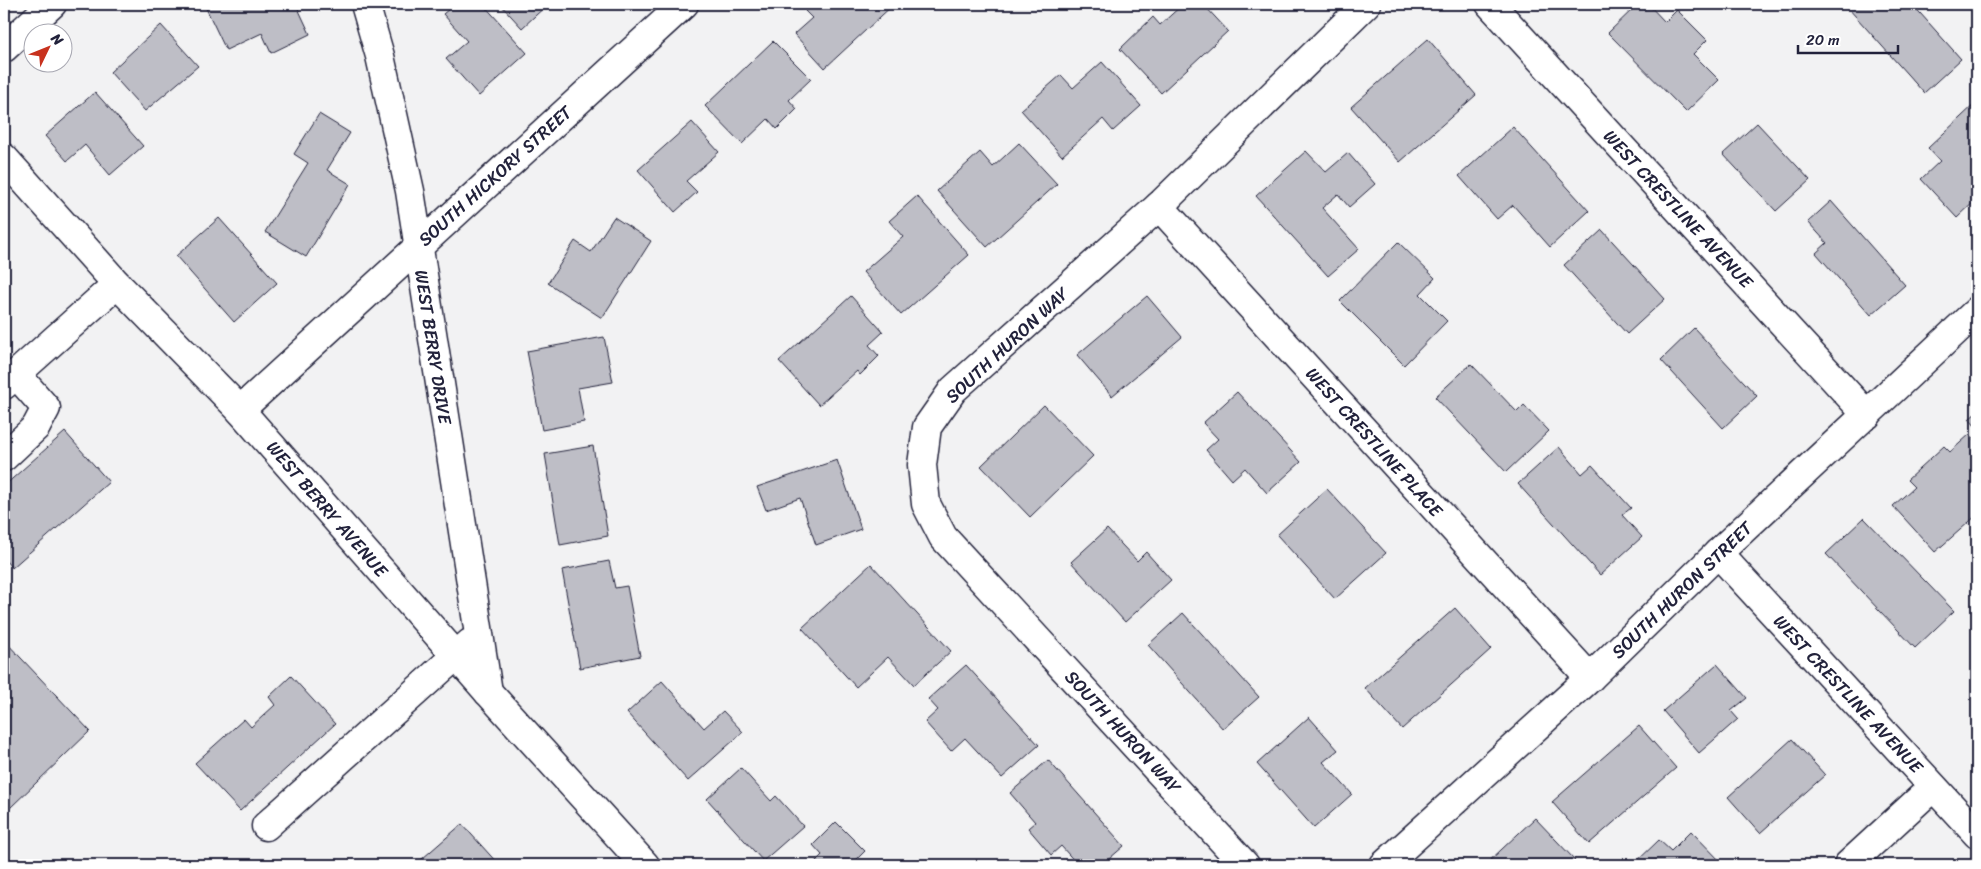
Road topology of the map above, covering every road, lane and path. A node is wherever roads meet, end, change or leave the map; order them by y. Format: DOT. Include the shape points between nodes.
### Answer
graph roads {
  1 [pos="52,4"];
  2 [pos="365,4"];
  3 [pos="684,4"];
  4 [pos="1366,4"];
  5 [pos="1490,4"];
  6 [pos="4,48"];
  7 [pos="4,158"];
  8 [pos="1159,206"];
  9 [pos="417,247"];
  10 [pos="117,284"];
  11 [pos="1977,311"];
  12 [pos="10,379"];
  13 [pos="240,410"];
  14 [pos="1867,415"];
  15 [pos="4,457"];
  16 [pos="1718,553"];
  17 [pos="479,636"];
  18 [pos="456,656"];
  19 [pos="1590,678"];
  20 [pos="488,692"];
  21 [pos="1933,787"];
  22 [pos="266,826"];
  23 [pos="1977,834"];
  24 [pos="645,865"];
  25 [pos="1245,865"];
  26 [pos="1384,865"];
  27 [pos="1848,865"];
  1 -- 6 [label="street"];
  2 -- 9 [label="street, WEST BERRY DRIVE" via="410,191"];
  3 -- 9 [label="street, SOUTH HICKORY STREET"];
  4 -- 8 [label="street, SOUTH HURON WAY"];
  5 -- 14 [label="street, WEST CRESTLINE AVENUE"];
  7 -- 10 [label="street, WEST BERRY AVENUE"];
  8 -- 19 [label="street, WEST CRESTLINE PLACE"];
  8 -- 25 [label="street, SOUTH HURON WAY" via="953,390 927,427 922,465 926,504 943,536"];
  9 -- 13 [label="street, SOUTH HICKORY STREET"];
  9 -- 17 [label="street, WEST BERRY DRIVE"];
  10 -- 12 [label="street"];
  10 -- 13 [label="street, WEST BERRY AVENUE"];
  11 -- 14 [label="street, SOUTH HURON STREET"];
  12 -- 15 [label="street" via="46,408 36,427"];
  13 -- 18 [label="street, WEST BERRY AVENUE"];
  14 -- 16 [label="street, SOUTH HURON STREET"];
  16 -- 19 [label="street, SOUTH HURON STREET"];
  16 -- 21 [label="street, WEST CRESTLINE AVENUE"];
  17 -- 18 [label="street"];
  17 -- 20 [label="street, WEST BERRY DRIVE"];
  18 -- 20 [label="street, WEST BERRY AVENUE"];
  18 -- 22 [label="street"];
  19 -- 26 [label="street, SOUTH HURON STREET"];
  20 -- 24 [label="street, WEST BERRY AVENUE"];
  21 -- 23 [label="street, WEST CRESTLINE AVENUE"];
  21 -- 27 [label="street"];
}
